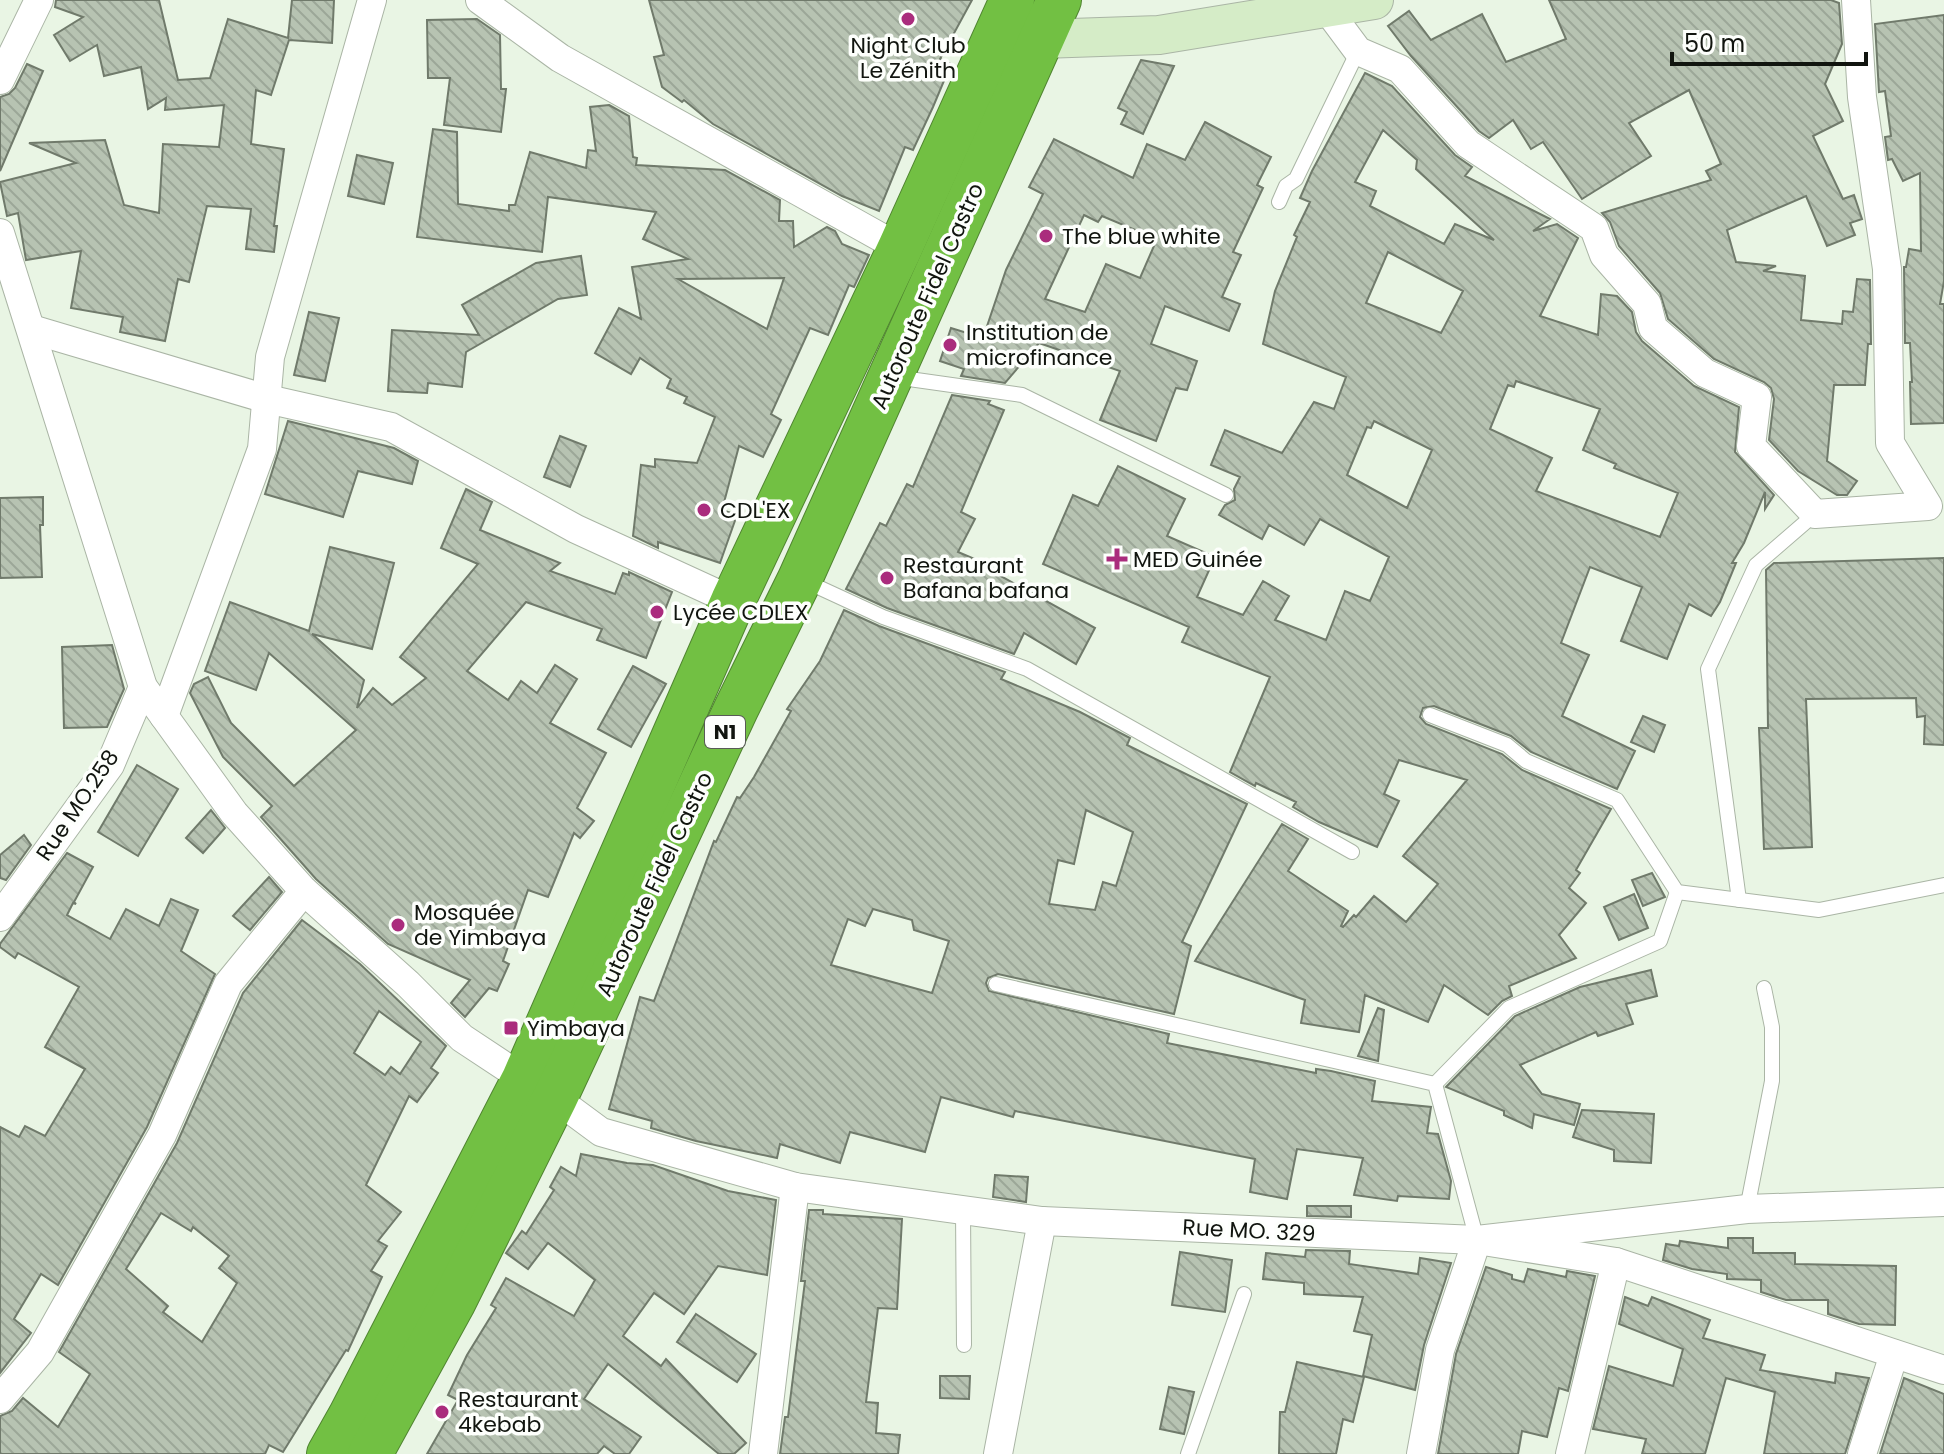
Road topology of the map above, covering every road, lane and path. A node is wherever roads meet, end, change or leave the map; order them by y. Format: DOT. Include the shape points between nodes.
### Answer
graph roads {
  1 [pos="39,0"];
  2 [pos="372,0"];
  3 [pos="480,0"];
  4 [pos="1012,0"];
  5 [pos="1374,0"];
  6 [pos="1856,0"];
  7 [pos="1326,8"];
  8 [pos="1051,19"];
  9 [pos="1358,51"];
  10 [pos="0,80"];
  11 [pos="1279,202"];
  12 [pos="900,248"];
  13 [pos="3,251"];
  14 [pos="31,329"];
  15 [pos="891,376"];
  16 [pos="267,399"];
  17 [pos="1226,495"];
  18 [pos="1815,514"];
  19 [pos="800,579"];
  20 [pos="733,601"];
  21 [pos="143,687"];
  22 [pos="1430,715"];
  23 [pos="164,716"];
  24 [pos="1352,852"];
  25 [pos="1944,885"];
  26 [pos="304,891"];
  27 [pos="1677,892"];
  28 [pos="1739,900"];
  29 [pos="0,917"];
  30 [pos="996,984"];
  31 [pos="1764,988"];
  32 [pos="1435,1084"];
  33 [pos="539,1089"];
  34 [pos="795,1187"];
  35 [pos="1944,1202"];
  36 [pos="1747,1209"];
  37 [pos="963,1210"];
  38 [pos="1042,1221"];
  39 [pos="1477,1240"];
  40 [pos="1616,1262"];
  41 [pos="1244,1294"];
  42 [pos="964,1345"];
  43 [pos="1894,1354"];
  44 [pos="1944,1370"];
  45 [pos="0,1399"];
  46 [pos="329,1454"];
  47 [pos="370,1454"];
  48 [pos="763,1454"];
  49 [pos="998,1454"];
  50 [pos="1188,1454"];
  51 [pos="1421,1454"];
  52 [pos="1570,1454"];
  53 [pos="1862,1454"];
  1 -- 10 [label="street"];
  2 -- 16 [label="street" via="270,357"];
  3 -- 12 [label="street" via="560,58"];
  4 -- 12 [label="highway, Autoroute Fidel Castro / N1"];
  5 -- 7 [label="street"];
  6 -- 18 [label="street" via="1862,97 1887,269 1890,443 1928,506"];
  7 -- 8 [label="street" via="1159,35"];
  7 -- 9 [label="street"];
  8 -- 15 [label="highway, Autoroute Fidel Castro / N1"];
  9 -- 11 [label="lane" via="1296,179"];
  9 -- 18 [label="street" via="1400,69 1468,144 1594,228 1604,255 1647,304 1653,328 1705,373 1757,397 1751,446"];
  12 -- 20 [label="highway, Autoroute Fidel Castro / N1"];
  13 -- 14 [label="street, Rue MO. 329"];
  14 -- 16 [label="street"];
  14 -- 21 [label="street, Rue MO. 329"];
  15 -- 17 [label="lane" via="1022,395"];
  15 -- 19 [label="highway, Autoroute Fidel Castro / N1"];
  16 -- 20 [label="street" via="391,427 576,529"];
  16 -- 23 [label="street" via="262,449"];
  18 -- 28 [label="lane" via="1756,565 1708,669"];
  19 -- 24 [label="lane" via="883,617 1027,669"];
  19 -- 33 [label="highway, Autoroute Fidel Castro / N1"];
  20 -- 33 [label="highway, Autoroute Fidel Castro / N1"];
  21 -- 23 [label="street, Rue MO. 329"];
  21 -- 29 [label="street, Rue MO.258" via="110,765"];
  22 -- 27 [label="lane" via="1507,745 1526,761 1617,800"];
  23 -- 26 [label="street, Rue MO. 329" via="234,813"];
  25 -- 28 [label="lane" via="1819,910"];
  26 -- 33 [label="street, Rue MO. 329" via="462,1038"];
  26 -- 45 [label="street" via="228,984 162,1135 40,1352"];
  27 -- 28 [label="lane"];
  27 -- 32 [label="lane" via="1660,941 1509,1008"];
  30 -- 32 [label="lane"];
  31 -- 36 [label="lane" via="1772,1027 1772,1081"];
  32 -- 39 [label="lane"];
  33 -- 34 [label="street, Rue MO. 329" via="601,1132"];
  33 -- 46 [label="highway, Autoroute Fidel Castro / N1"];
  33 -- 47 [label="highway, Autoroute Fidel Castro / N1" via="453,1303"];
  34 -- 37 [label="street, Rue MO. 329"];
  34 -- 48 [label="street"];
  35 -- 36 [label="street"];
  36 -- 39 [label="street"];
  37 -- 38 [label="street, Rue MO. 329"];
  37 -- 42 [label="lane"];
  38 -- 39 [label="street, Rue MO. 329"];
  38 -- 49 [label="street"];
  39 -- 40 [label="street, Rue MO. 329"];
  39 -- 51 [label="street" via="1440,1350"];
  40 -- 43 [label="street, Rue MO. 329"];
  40 -- 52 [label="street"];
  41 -- 50 [label="lane"];
  43 -- 44 [label="street, Rue MO. 329"];
  43 -- 53 [label="street"];
}
